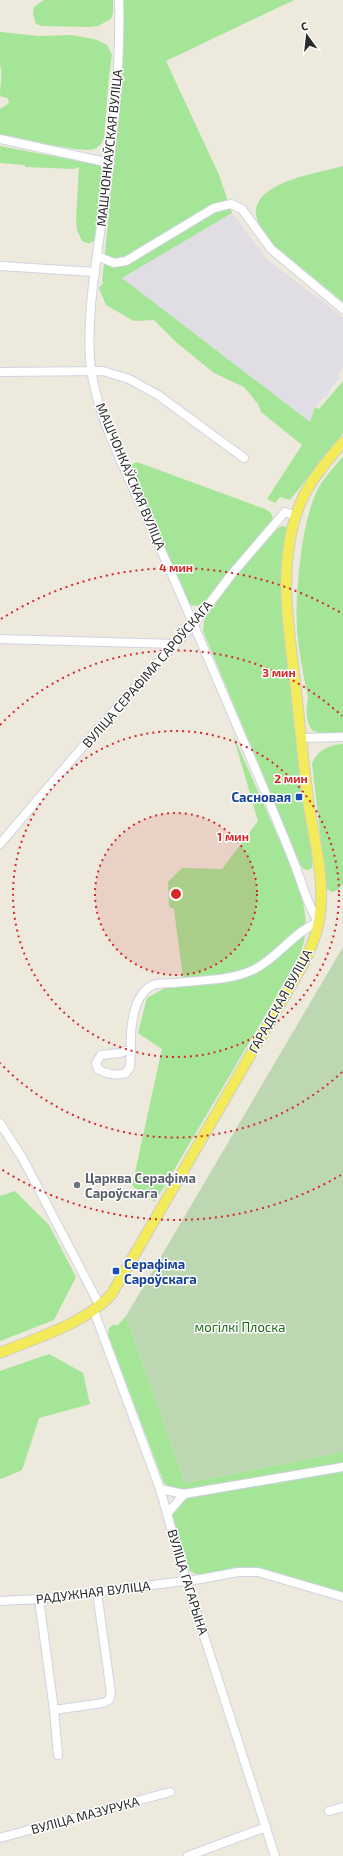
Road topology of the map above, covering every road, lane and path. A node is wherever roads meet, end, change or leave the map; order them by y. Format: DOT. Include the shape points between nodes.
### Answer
graph roads {
  1 [pos="119,0"];
  2 [pos="0,139"];
  3 [pos="110,163"];
  4 [pos="97,256"];
  5 [pos="0,266"];
  6 [pos="95,272"];
  7 [pos="343,309"];
  8 [pos="91,370"];
  9 [pos="0,372"];
  10 [pos="343,442"];
  11 [pos="244,458"];
  12 [pos="296,516"];
  13 [pos="194,624"];
  14 [pos="0,639"];
  15 [pos="176,644"];
  16 [pos="343,737"];
  17 [pos="301,738"];
  18 [pos="0,844"];
  19 [pos="320,922"];
  20 [pos="131,1049"];
  21 [pos="0,1123"];
  22 [pos="97,1308"];
  23 [pos="0,1353"];
  24 [pos="343,1467"];
  25 [pos="160,1490"];
  26 [pos="184,1494"];
  27 [pos="167,1514"];
  28 [pos="186,1580"];
  29 [pos="97,1592"];
  30 [pos="343,1597"];
  31 [pos="39,1599"];
  32 [pos="0,1601"];
  33 [pos="54,1710"];
  34 [pos="58,1755"];
  35 [pos="170,1792"];
  36 [pos="343,1807"];
  37 [pos="329,1811"];
  38 [pos="266,1828"];
  39 [pos="0,1838"];
  40 [pos="188,1856"];
  41 [pos="275,1856"];
  1 -- 3 [label="street, МАШЧОНКАЎСКАЯ ВУЛІЦА" via="119,52"];
  2 -- 3 [label="street"];
  3 -- 4 [label="street, МАШЧОНКАЎСКАЯ ВУЛІЦА"];
  4 -- 6 [label="street, МАШЧОНКАЎСКАЯ ВУЛІЦА"];
  4 -- 7 [label="street" via="114,262 126,262 214,208 231,204 242,209 271,249"];
  5 -- 6 [label="street"];
  6 -- 8 [label="street, МАШЧОНКАЎСКАЯ ВУЛІЦА" via="90,328"];
  8 -- 9 [label="street"];
  8 -- 11 [label="street" via="115,374 143,386"];
  8 -- 13 [label="street, МАШЧОНКАЎСКАЯ ВУЛІЦА" via="105,420"];
  10 -- 12 [label="main road, ГАРАДСКАЯ ВУЛІЦА" via="319,471 306,492"];
  12 -- 13 [label="street, ВУЛІЦА СЕРАФІМА САРОЎСКАГА" via="286,512 231,575"];
  12 -- 17 [label="main road, ГАРАДСКАЯ ВУЛІЦА" via="288,556 286,602"];
  13 -- 15 [label="street, ВУЛІЦА СЕРАФІМА САРОЎСКАГА"];
  13 -- 19 [label="street, МАШЧОНКАЎСКАЯ ВУЛІЦА" via="312,909"];
  14 -- 15 [label="street"];
  15 -- 18 [label="street, ВУЛІЦА СЕРАФІМА САРОЎСКАГА" via="102,724"];
  16 -- 17 [label="street"];
  17 -- 19 [label="main road, ГАРАДСКАЯ ВУЛІЦА" via="319,874"];
  19 -- 20 [label="street" via="300,933 273,957 251,971 226,977 153,985 140,998 133,1013 130,1030"];
  19 -- 22 [label="main road, ГАРАДСКАЯ ВУЛІЦА" via="301,968 120,1280 111,1295"];
  20 -- 20 [label="street" via="130,1067 126,1073 104,1072 98,1069 96,1062 101,1055"];
  21 -- 22 [label="street" via="24,1159"];
  22 -- 23 [label="main road, ГАРАДСКАЯ ВУЛІЦА" via="66,1326"];
  22 -- 25 [label="street, ВУЛІЦА ГАГАРЫНА"];
  24 -- 26 [label="street"];
  25 -- 26 [label="street"];
  25 -- 27 [label="street, ВУЛІЦА ГАГАРЫНА"];
  26 -- 27 [label="street"];
  27 -- 28 [label="street, ВУЛІЦА ГАГАРЫНА"];
  28 -- 29 [label="street, РАДУЖНАЯ ВУЛІЦА"];
  28 -- 30 [label="street, РАДУЖНАЯ ВУЛІЦА" via="238,1572 258,1572"];
  28 -- 38 [label="street, ВУЛІЦА ГАГАРЫНА"];
  29 -- 31 [label="street, РАДУЖНАЯ ВУЛІЦА"];
  29 -- 33 [label="street" via="111,1693 109,1700"];
  31 -- 32 [label="street, РАДУЖНАЯ ВУЛІЦА"];
  31 -- 33 [label="street"];
  33 -- 34 [label="street"];
  35 -- 39 [label="street, ВУЛІЦА МАЗУРУКА"];
  36 -- 37 [label="street"];
  38 -- 40 [label="street"];
  38 -- 41 [label="street, ВУЛІЦА ГАГАРЫНА"];
}
